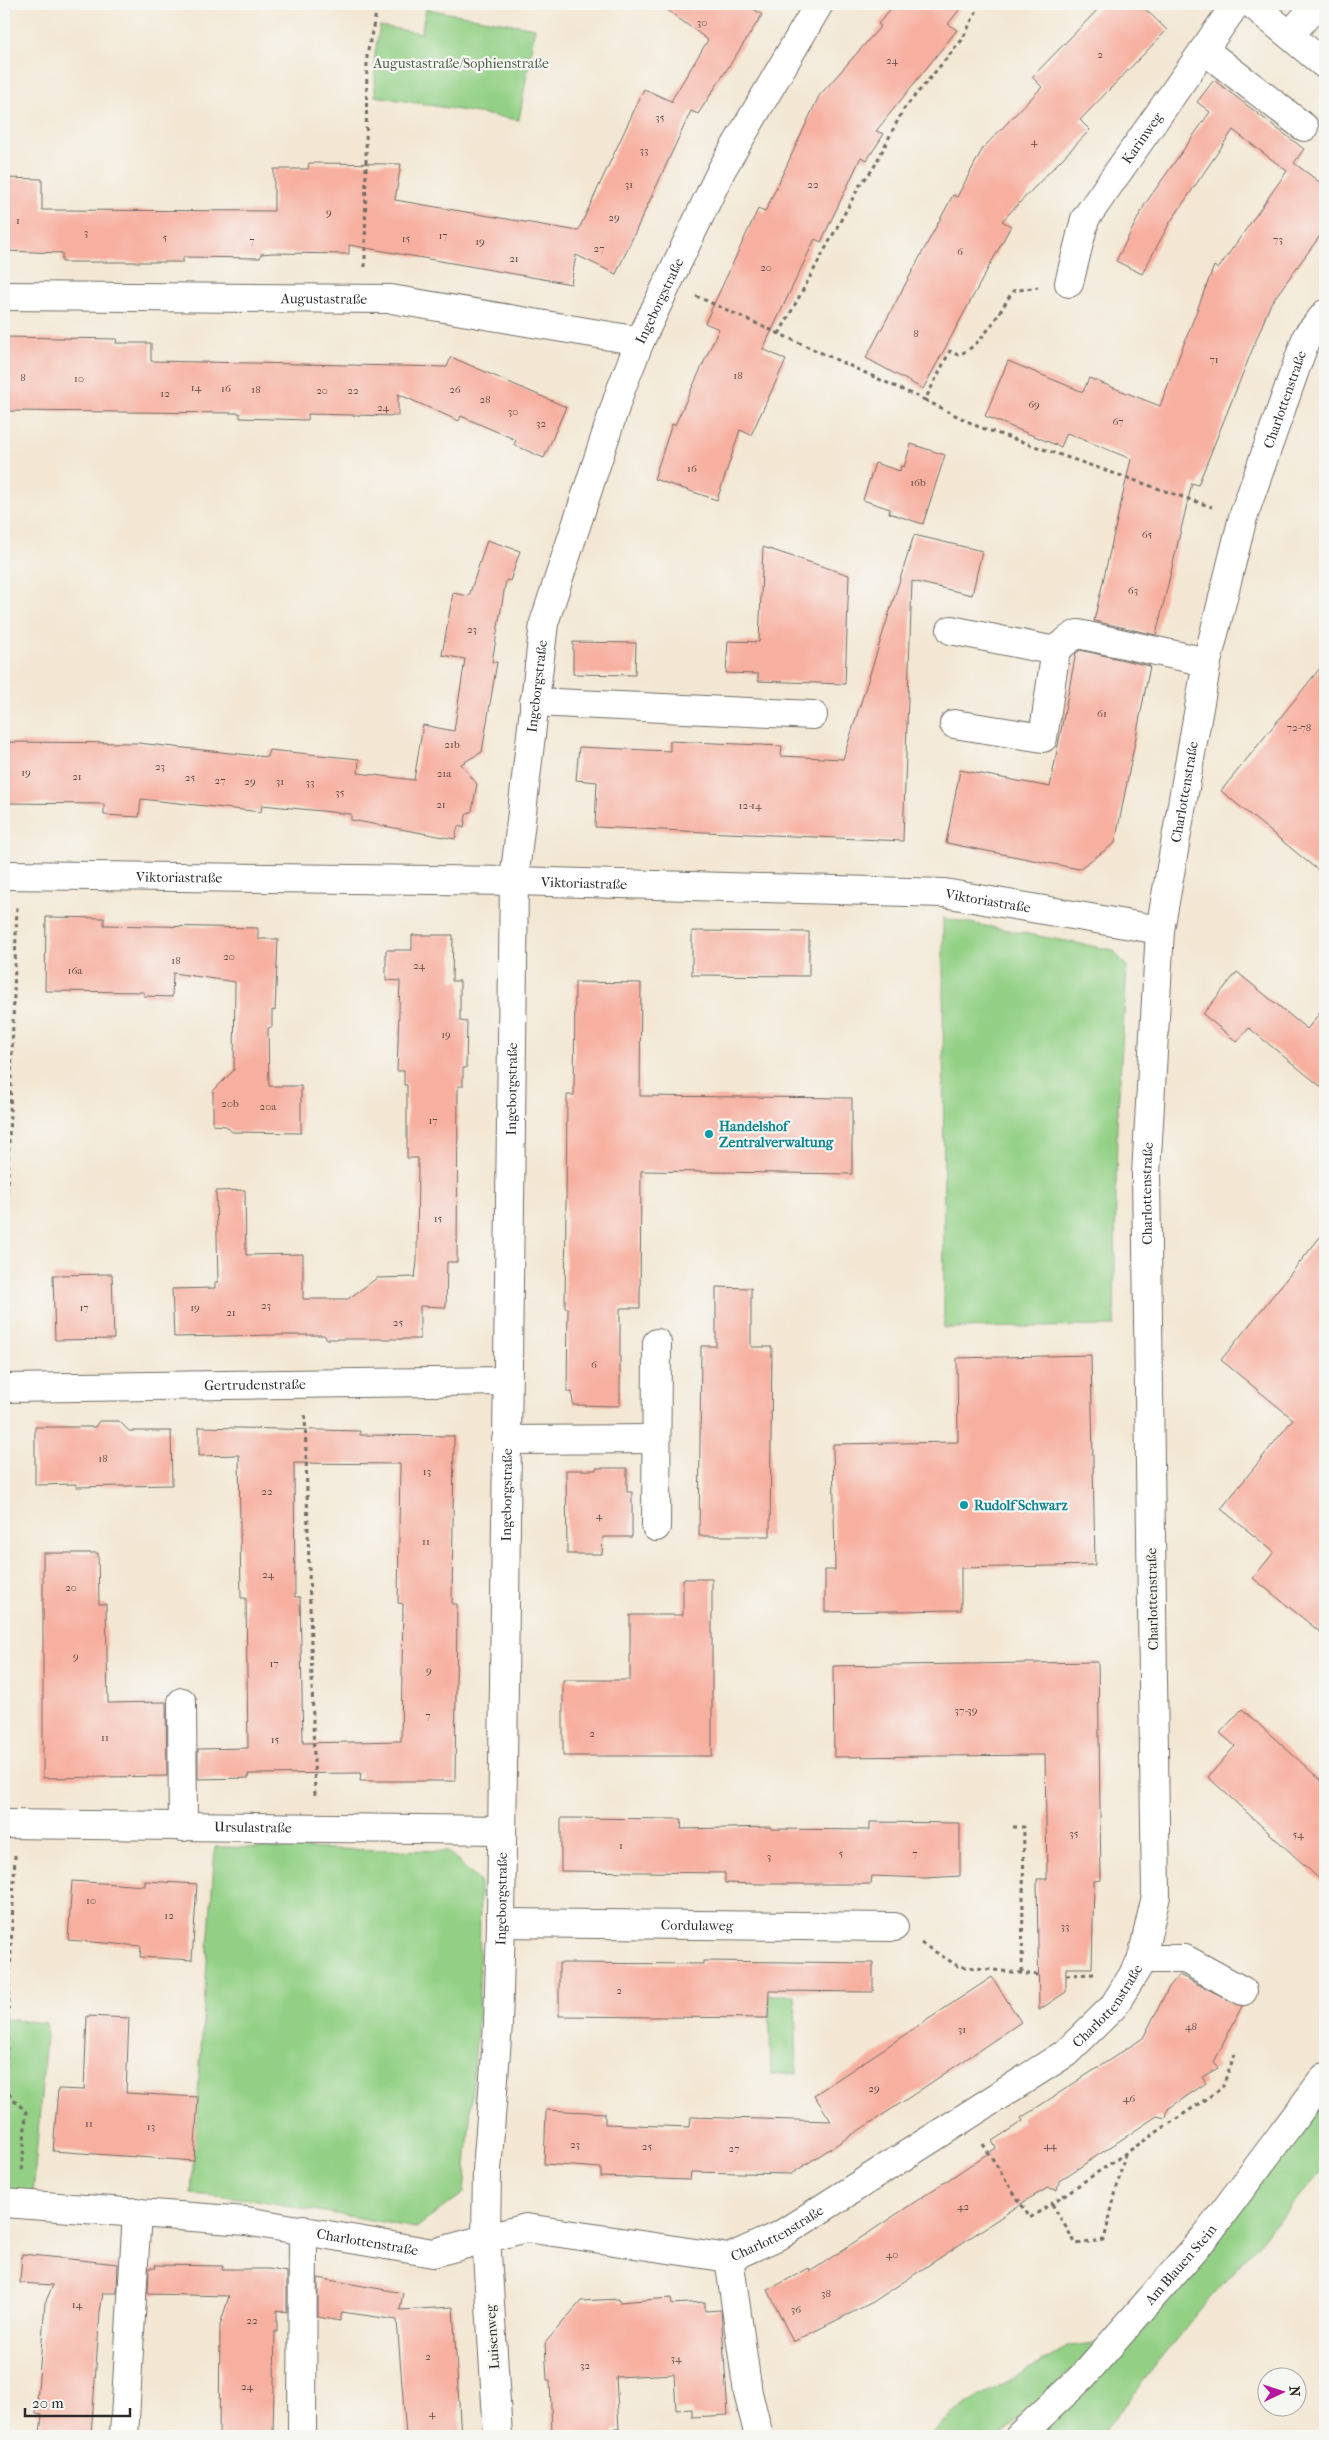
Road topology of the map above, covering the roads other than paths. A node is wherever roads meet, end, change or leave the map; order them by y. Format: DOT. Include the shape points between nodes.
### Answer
graph roads {
  1 [pos="819,4"];
  2 [pos="1236,4"];
  3 [pos="1252,4"];
  4 [pos="1318,4"];
  5 [pos="1290,35"];
  6 [pos="1204,50"];
  7 [pos="1325,65"];
  8 [pos="1304,127"];
  9 [pos="1069,282"];
  10 [pos="4,296"];
  11 [pos="1325,314"];
  12 [pos="640,341"];
  13 [pos="951,630"];
  14 [pos="1056,649"];
  15 [pos="1208,662"];
  16 [pos="534,702"];
  17 [pos="813,715"];
  18 [pos="954,724"];
  19 [pos="11,875"];
  20 [pos="514,881"];
  21 [pos="1160,930"];
  22 [pos="657,1342"];
  23 [pos="506,1381"];
  24 [pos="4,1388"];
  25 [pos="656,1439"];
  26 [pos="506,1440"];
  27 [pos="656,1526"];
  28 [pos="182,1702"];
  29 [pos="10,1824"];
  30 [pos="183,1827"];
  31 [pos="502,1830"];
  32 [pos="501,1923"];
  33 [pos="894,1927"];
  34 [pos="1142,1959"];
  35 [pos="1243,1991"];
  36 [pos="1325,2077"];
  37 [pos="12,2204"];
  38 [pos="137,2212"];
  39 [pos="302,2229"];
  40 [pos="486,2237"];
  41 [pos="729,2258"];
  42 [pos="124,2436"];
  43 [pos="302,2436"];
  44 [pos="498,2436"];
  45 [pos="759,2436"];
  46 [pos="1019,2436"];
  1 -- 12 [label="street, Ingeborgstraße" via="722,169"];
  2 -- 6 [label="street, Karinweg"];
  3 -- 5 [label="street"];
  4 -- 5 [label="street"];
  5 -- 7 [label="street"];
  6 -- 8 [label="street"];
  6 -- 9 [label="street, Karinweg" via="1085,219"];
  10 -- 12 [label="street, Augustastraße" via="391,299"];
  11 -- 15 [label="street, Charlottenstraße" via="1307,336 1243,517"];
  12 -- 16 [label="street, Ingeborgstraße" via="621,389 544,623"];
  13 -- 14 [label="street"];
  14 -- 15 [label="street" via="1078,634"];
  14 -- 18 [label="street" via="1043,738"];
  15 -- 21 [label="street, Charlottenstraße"];
  16 -- 17 [label="street"];
  16 -- 20 [label="street, Ingeborgstraße"];
  19 -- 20 [label="street, Viktoriastraße"];
  20 -- 21 [label="street, Viktoriastraße" via="944,893"];
  20 -- 23 [label="street, Ingeborgstraße"];
  21 -- 34 [label="street, Charlottenstraße" via="1146,1174 1156,1896"];
  22 -- 25 [label="street"];
  23 -- 24 [label="street, Gertrudenstraße"];
  23 -- 26 [label="street, Ingeborgstraße"];
  25 -- 26 [label="street"];
  25 -- 27 [label="street"];
  26 -- 31 [label="street, Ingeborgstraße"];
  28 -- 30 [label="street"];
  29 -- 30 [label="street, Ursulastraße"];
  30 -- 31 [label="street, Ursulastraße"];
  31 -- 32 [label="street, Ingeborgstraße"];
  32 -- 33 [label="street, Cordulaweg"];
  32 -- 40 [label="street, Ingeborgstraße"];
  34 -- 35 [label="street" via="1185,1959"];
  34 -- 41 [label="street, Charlottenstraße" via="1114,2007 1066,2053 782,2234"];
  36 -- 46 [label="street, Am Blauen Stein" via="1205,2237 1082,2377"];
  37 -- 38 [label="street, Charlottenstraße"];
  38 -- 39 [label="street, Charlottenstraße"];
  38 -- 42 [label="street"];
  39 -- 40 [label="street, Charlottenstraße" via="433,2253"];
  39 -- 43 [label="street, Charlottenstraße"];
  40 -- 41 [label="street, Charlottenstraße" via="526,2228"];
  40 -- 44 [label="street, Luisenweg"];
  41 -- 45 [label="street" via="748,2393"];
}
